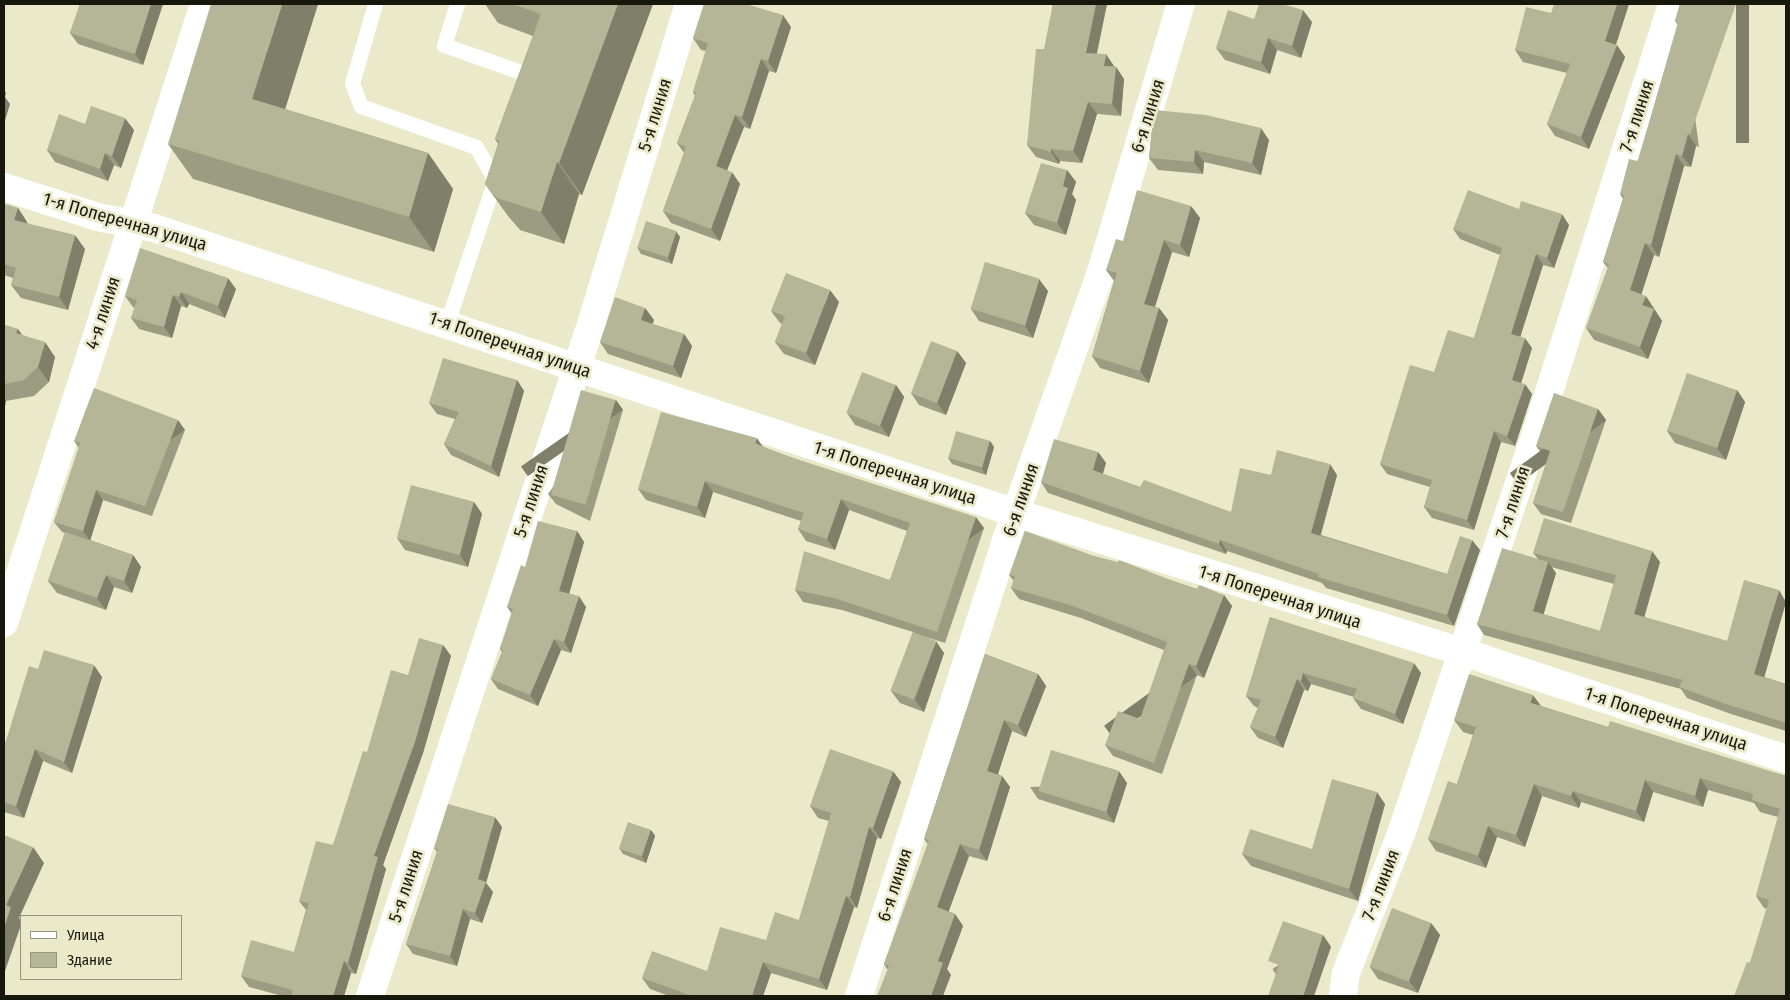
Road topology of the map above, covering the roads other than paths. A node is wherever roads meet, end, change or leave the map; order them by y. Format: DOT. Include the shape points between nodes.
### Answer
graph roads {
  1 [pos="204,4"];
  2 [pos="375,4"];
  3 [pos="456,4"];
  4 [pos="689,4"];
  5 [pos="1181,4"];
  6 [pos="1672,4"];
  7 [pos="521,72"];
  8 [pos="4,187"];
  9 [pos="131,225"];
  10 [pos="447,324"];
  11 [pos="576,367"];
  12 [pos="1016,514"];
  13 [pos="4,623"];
  14 [pos="1462,653"];
  15 [pos="1786,759"];
  16 [pos="370,996"];
  17 [pos="858,996"];
  18 [pos="1343,996"];
  1 -- 9 [label="street, 4-я линия" via="142,203"];
  2 -- 10 [label="lane" via="352,83 361,106 476,147 495,180"];
  3 -- 7 [label="lane" via="444,45"];
  4 -- 11 [label="street, 5-я линия"];
  5 -- 12 [label="street, 6-я линия" via="1100,275"];
  6 -- 14 [label="street, 7-я линия"];
  8 -- 9 [label="street, 1-я Поперечная улица"];
  9 -- 10 [label="street, 1-я Поперечная улица" via="154,228"];
  9 -- 13 [label="street, 4-я линия"];
  10 -- 11 [label="street, 1-я Поперечная улица"];
  11 -- 12 [label="street, 1-я Поперечная улица"];
  11 -- 16 [label="street, 5-я линия"];
  12 -- 14 [label="street, 1-я Поперечная улица"];
  12 -- 17 [label="street, 6-я линия"];
  14 -- 15 [label="street, 1-я Поперечная улица"];
  14 -- 18 [label="street, 7-я линия" via="1401,834 1346,973"];
}
